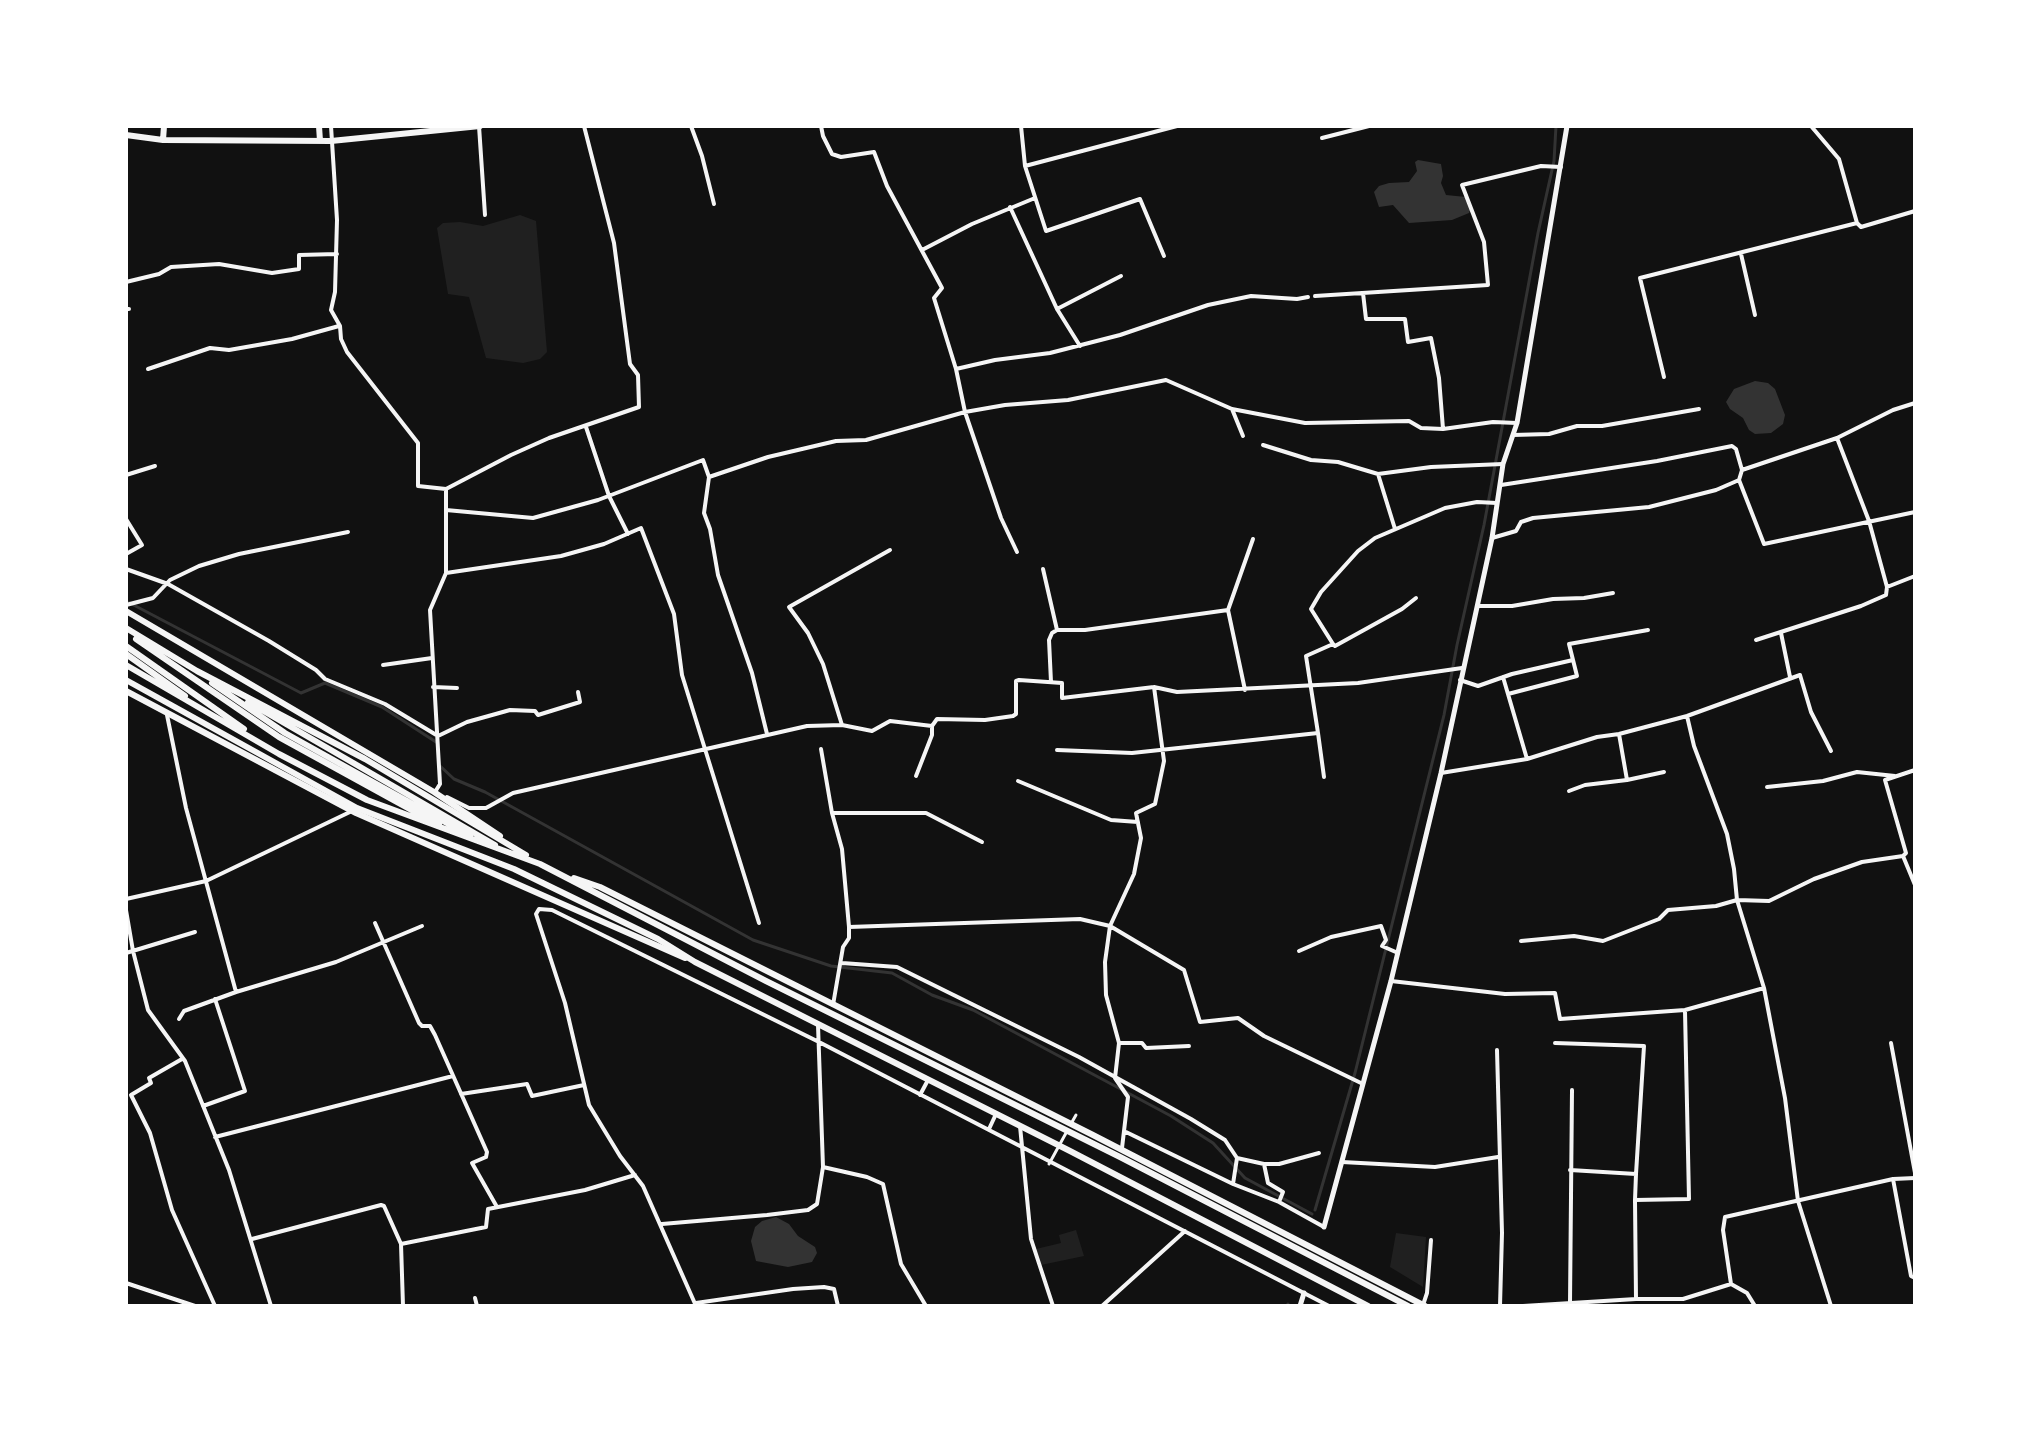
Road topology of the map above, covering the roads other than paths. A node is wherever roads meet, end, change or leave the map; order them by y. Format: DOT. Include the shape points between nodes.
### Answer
graph roads {
  1 [pos="164,126"];
  2 [pos="319,126"];
  3 [pos="331,126"];
  4 [pos="479,126"];
  5 [pos="584,126"];
  6 [pos="691,126"];
  7 [pos="821,126"];
  8 [pos="1021,126"];
  9 [pos="1149,126"];
  10 [pos="1177,126"];
  11 [pos="1369,126"];
  12 [pos="1567,126"];
  13 [pos="1811,126"];
  14 [pos="1150,134"];
  15 [pos="126,135"];
  16 [pos="1322,138"];
  17 [pos="163,140"];
  18 [pos="320,141"];
  19 [pos="331,141"];
  20 [pos="1025,166"];
  21 [pos="1558,166"];
  22 [pos="1035,198"];
  23 [pos="714,204"];
  24 [pos="1010,207"];
  25 [pos="1915,211"];
  26 [pos="485,215"];
  27 [pos="1857,223"];
  28 [pos="922,250"];
  29 [pos="337,254"];
  30 [pos="1741,254"];
  31 [pos="1164,256"];
  32 [pos="1121,276"];
  33 [pos="126,282"];
  34 [pos="1363,293"];
  35 [pos="1315,296"];
  36 [pos="1308,297"];
  37 [pos="1057,309"];
  38 [pos="1755,315"];
  39 [pos="340,326"];
  40 [pos="1080,346"];
  41 [pos="148,369"];
  42 [pos="956,369"];
  43 [pos="1664,377"];
  44 [pos="1915,403"];
  45 [pos="1232,409"];
  46 [pos="1699,409"];
  47 [pos="965,412"];
  48 [pos="1514,423"];
  49 [pos="586,427"];
  50 [pos="1443,429"];
  51 [pos="1513,435"];
  52 [pos="1243,436"];
  53 [pos="1837,438"];
  54 [pos="1263,445"];
  55 [pos="1503,464"];
  56 [pos="155,466"];
  57 [pos="1742,470"];
  58 [pos="1378,474"];
  59 [pos="126,475"];
  60 [pos="709,477"];
  61 [pos="1739,480"];
  62 [pos="1501,485"];
  63 [pos="446,489"];
  64 [pos="609,496"];
  65 [pos="1497,503"];
  66 [pos="446,510"];
  67 [pos="1915,512"];
  68 [pos="126,519"];
  69 [pos="1869,521"];
  70 [pos="1395,529"];
  71 [pos="348,532"];
  72 [pos="628,534"];
  73 [pos="1492,538"];
  74 [pos="1253,539"];
  75 [pos="890,550"];
  76 [pos="1017,552"];
  77 [pos="126,554"];
  78 [pos="126,569"];
  79 [pos="1043,569"];
  80 [pos="446,573"];
  81 [pos="1915,576"];
  82 [pos="168,584"];
  83 [pos="1887,587"];
  84 [pos="1613,593"];
  85 [pos="1416,598"];
  86 [pos="1477,606"];
  87 [pos="126,608"];
  88 [pos="1228,610"];
  89 [pos="126,630"];
  90 [pos="1057,630"];
  91 [pos="1648,630"];
  92 [pos="1781,632"];
  93 [pos="1756,640"];
  94 [pos="1333,644"];
  95 [pos="126,646"];
  96 [pos="126,654"];
  97 [pos="432,658"];
  98 [pos="1573,660"];
  99 [pos="183,662"];
  100 [pos="126,664"];
  101 [pos="383,665"];
  102 [pos="1462,668"];
  103 [pos="197,671"];
  104 [pos="1503,677"];
  105 [pos="1790,677"];
  106 [pos="126,680"];
  107 [pos="1460,680"];
  108 [pos="1051,682"];
  109 [pos="1309,684"];
  110 [pos="433,687"];
  111 [pos="1154,687"];
  112 [pos="457,688"];
  113 [pos="1245,690"];
  114 [pos="126,691"];
  115 [pos="578,692"];
  116 [pos="1508,694"];
  117 [pos="167,714"];
  118 [pos="1687,716"];
  119 [pos="220,720"];
  120 [pos="842,725"];
  121 [pos="932,726"];
  122 [pos="1318,733"];
  123 [pos="767,734"];
  124 [pos="1619,734"];
  125 [pos="438,736"];
  126 [pos="705,748"];
  127 [pos="821,749"];
  128 [pos="1163,749"];
  129 [pos="1057,750"];
  130 [pos="1831,751"];
  131 [pos="279,754"];
  132 [pos="1527,759"];
  133 [pos="1915,770"];
  134 [pos="1664,772"];
  135 [pos="1441,773"];
  136 [pos="916,776"];
  137 [pos="1897,776"];
  138 [pos="1324,777"];
  139 [pos="1627,780"];
  140 [pos="1018,781"];
  141 [pos="1767,787"];
  142 [pos="1569,791"];
  143 [pos="434,792"];
  144 [pos="352,811"];
  145 [pos="832,813"];
  146 [pos="1138,822"];
  147 [pos="461,836"];
  148 [pos="982,842"];
  149 [pos="484,844"];
  150 [pos="508,852"];
  151 [pos="1903,856"];
  152 [pos="540,864"];
  153 [pos="553,871"];
  154 [pos="206,881"];
  155 [pos="1915,885"];
  156 [pos="126,899"];
  157 [pos="1737,900"];
  158 [pos="126,910"];
  159 [pos="375,923"];
  160 [pos="759,923"];
  161 [pos="422,926"];
  162 [pos="1110,926"];
  163 [pos="849,927"];
  164 [pos="195,932"];
  165 [pos="1521,941"];
  166 [pos="383,942"];
  167 [pos="133,951"];
  168 [pos="1299,951"];
  169 [pos="1396,951"];
  170 [pos="126,953"];
  171 [pos="695,962"];
  172 [pos="841,963"];
  173 [pos="1391,981"];
  174 [pos="1764,988"];
  175 [pos="236,992"];
  176 [pos="215,999"];
  177 [pos="833,1005"];
  178 [pos="1685,1010"];
  179 [pos="179,1019"];
  180 [pos="818,1025"];
  181 [pos="819,1042"];
  182 [pos="1119,1043"];
  183 [pos="1555,1043"];
  184 [pos="1891,1043"];
  185 [pos="1189,1046"];
  186 [pos="1497,1050"];
  187 [pos="182,1059"];
  188 [pos="453,1076"];
  189 [pos="1115,1078"];
  190 [pos="928,1080"];
  191 [pos="1360,1083"];
  192 [pos="584,1085"];
  193 [pos="1572,1090"];
  194 [pos="461,1094"];
  195 [pos="920,1095"];
  196 [pos="203,1106"];
  197 [pos="996,1114"];
  198 [pos="1076,1115"];
  199 [pos="1020,1126"];
  200 [pos="989,1129"];
  201 [pos="1126,1132"];
  202 [pos="215,1137"];
  203 [pos="1021,1146"];
  204 [pos="1122,1150"];
  205 [pos="1319,1153"];
  206 [pos="1498,1157"];
  207 [pos="1237,1158"];
  208 [pos="1341,1162"];
  209 [pos="1050,1163"];
  210 [pos="1264,1164"];
  211 [pos="823,1167"];
  212 [pos="1570,1170"];
  213 [pos="1636,1174"];
  214 [pos="635,1175"];
  215 [pos="1915,1175"];
  216 [pos="1893,1179"];
  217 [pos="1233,1184"];
  218 [pos="1635,1200"];
  219 [pos="1798,1201"];
  220 [pos="1279,1202"];
  221 [pos="497,1207"];
  222 [pos="662,1224"];
  223 [pos="1324,1227"];
  224 [pos="1185,1231"];
  225 [pos="252,1239"];
  226 [pos="1431,1240"];
  227 [pos="401,1244"];
  228 [pos="1915,1278"];
  229 [pos="126,1283"];
  230 [pos="1731,1284"];
  231 [pos="1304,1293"];
  232 [pos="475,1298"];
  233 [pos="1636,1299"];
  234 [pos="1570,1303"];
  235 [pos="696,1304"];
  236 [pos="195,1306"];
  237 [pos="215,1306"];
  238 [pos="271,1306"];
  239 [pos="403,1306"];
  240 [pos="477,1306"];
  241 [pos="838,1306"];
  242 [pos="926,1306"];
  243 [pos="1053,1306"];
  244 [pos="1102,1306"];
  245 [pos="1300,1306"];
  246 [pos="1329,1306"];
  247 [pos="1368,1306"];
  248 [pos="1408,1306"];
  249 [pos="1424,1306"];
  250 [pos="1500,1306"];
  251 [pos="1523,1306"];
  252 [pos="1755,1306"];
  253 [pos="1831,1306"];
  1 -- 17 [label="main road"];
  2 -- 18 [label="main road"];
  3 -- 19 [label="street"];
  4 -- 19 [label="main road"];
  4 -- 26 [label="street"];
  5 -- 49 [label="street" via="614,243 639,407"];
  6 -- 23 [label="street"];
  7 -- 28 [label="street" via="832,154 874,152"];
  8 -- 20 [label="street"];
  9 -- 14 [label="street"];
  10 -- 14 [label="street"];
  11 -- 16 [label="street"];
  12 -- 21 [label="main road"];
  13 -- 27 [label="street" via="1839,159"];
  14 -- 20 [label="street"];
  15 -- 17 [label="main road"];
  17 -- 18 [label="main road"];
  18 -- 19 [label="main road"];
  19 -- 29 [label="street"];
  20 -- 22 [label="street"];
  21 -- 34 [label="street" via="1462,185 1484,242 1488,285"];
  21 -- 48 [label="main road"];
  22 -- 24 [label="street"];
  22 -- 31 [label="street" via="1046,231 1140,199"];
  24 -- 28 [label="street"];
  24 -- 37 [label="street"];
  25 -- 27 [label="street" via="1861,227"];
  27 -- 30 [label="street"];
  28 -- 42 [label="street" via="942,288 934,298"];
  29 -- 33 [label="street" via="299,255 299,269 272,273 219,264 171,267"];
  29 -- 39 [label="street" via="331,310"];
  30 -- 38 [label="street"];
  30 -- 43 [label="street" via="1640,278"];
  32 -- 37 [label="street"];
  34 -- 35 [label="street"];
  34 -- 50 [label="street" via="1366,319 1405,319 1408,342 1431,338"];
  36 -- 40 [label="street" via="1251,296 1208,305"];
  37 -- 40 [label="street"];
  39 -- 41 [label="street" via="229,350 210,348"];
  39 -- 63 [label="street" via="347,352 418,443 418,486"];
  40 -- 42 [label="street"];
  42 -- 47 [label="street"];
  44 -- 53 [label="street"];
  45 -- 47 [label="street" via="1166,380 1068,400"];
  45 -- 50 [label="street" via="1305,423 1409,421 1421,428"];
  45 -- 52 [label="street"];
  46 -- 51 [label="street"];
  47 -- 60 [label="street" via="866,440 836,441 768,457"];
  47 -- 76 [label="street"];
  48 -- 50 [label="street"];
  48 -- 51 [label="main road"];
  49 -- 63 [label="street" via="549,438"];
  49 -- 64 [label="street"];
  51 -- 55 [label="main road"];
  53 -- 57 [label="street"];
  53 -- 69 [label="street"];
  54 -- 58 [label="street"];
  55 -- 58 [label="street"];
  55 -- 62 [label="main road"];
  56 -- 59 [label="street"];
  57 -- 61 [label="street"];
  57 -- 62 [label="street" via="1732,446"];
  58 -- 70 [label="street"];
  60 -- 64 [label="street" via="703,460"];
  60 -- 123 [label="street" via="704,513"];
  61 -- 69 [label="street" via="1764,544"];
  61 -- 73 [label="street" via="1649,507 1533,518 1521,522 1516,531"];
  62 -- 65 [label="main road"];
  63 -- 66 [label="street"];
  64 -- 66 [label="street" via="533,518"];
  64 -- 72 [label="street"];
  65 -- 70 [label="street" via="1445,508"];
  65 -- 73 [label="main road"];
  66 -- 80 [label="street"];
  67 -- 69 [label="street"];
  68 -- 77 [label="street" via="142,545"];
  69 -- 83 [label="street"];
  70 -- 94 [label="street" via="1358,551 1311,609"];
  71 -- 82 [label="street" via="239,554 199,566"];
  72 -- 80 [label="street" via="561,556"];
  72 -- 126 [label="street" via="641,528 665,586 680,643 682,675"];
  73 -- 86 [label="main road"];
  74 -- 88 [label="street"];
  75 -- 120 [label="street" via="789,607 823,664"];
  78 -- 82 [label="street"];
  79 -- 90 [label="street"];
  80 -- 97 [label="street" via="430,610"];
  81 -- 83 [label="street"];
  82 -- 87 [label="street" via="153,598"];
  82 -- 125 [label="street" via="325,679 385,704"];
  83 -- 92 [label="street" via="1886,595 1861,606"];
  84 -- 86 [label="street"];
  85 -- 94 [label="street"];
  86 -- 102 [label="main road"];
  87 -- 143 [label="main road"];
  88 -- 90 [label="street"];
  88 -- 113 [label="street"];
  89 -- 99 [label="main road"];
  89 -- 147 [label="main road" via="279,737"];
  90 -- 108 [label="street" via="1049,640"];
  91 -- 98 [label="street" via="1569,644"];
  92 -- 93 [label="street"];
  92 -- 105 [label="street"];
  94 -- 109 [label="street" via="1306,656"];
  95 -- 131 [label="main road"];
  96 -- 119 [label="main road"];
  97 -- 101 [label="street"];
  97 -- 110 [label="street"];
  98 -- 104 [label="street"];
  98 -- 116 [label="street" via="1577,676"];
  99 -- 103 [label="main road"];
  99 -- 149 [label="main road" via="285,733"];
  100 -- 119 [label="main road"];
  102 -- 107 [label="main road"];
  102 -- 109 [label="street" via="1358,683"];
  103 -- 150 [label="main road"];
  103 -- 152 [label="main road" via="365,759"];
  104 -- 107 [label="street" via="1478,686"];
  104 -- 116 [label="street"];
  105 -- 118 [label="street"];
  105 -- 130 [label="street" via="1800,675"];
  106 -- 171 [label="main road" via="357,808 514,869"];
  107 -- 135 [label="main road"];
  108 -- 111 [label="street" via="1062,683 1062,698"];
  108 -- 121 [label="street" via="1016,681 1013,716 937,719"];
  109 -- 113 [label="street"];
  109 -- 122 [label="street"];
  110 -- 112 [label="street"];
  110 -- 125 [label="street"];
  111 -- 113 [label="street" via="1177,692"];
  111 -- 128 [label="street"];
  114 -- 117 [label="main road"];
  115 -- 125 [label="street" via="580,702 538,715 510,710"];
  116 -- 132 [label="street"];
  117 -- 144 [label="main road"];
  117 -- 154 [label="street"];
  118 -- 124 [label="street"];
  118 -- 157 [label="street" via="1727,834"];
  119 -- 131 [label="main road"];
  120 -- 121 [label="street" via="872,731 890,721"];
  120 -- 123 [label="street"];
  121 -- 136 [label="street"];
  122 -- 128 [label="street"];
  122 -- 138 [label="street"];
  123 -- 126 [label="street"];
  124 -- 132 [label="street"];
  124 -- 139 [label="street"];
  125 -- 143 [label="street" via="440,784"];
  126 -- 143 [label="street" via="513,793 486,808 469,808"];
  126 -- 160 [label="street"];
  127 -- 145 [label="street"];
  128 -- 129 [label="street"];
  128 -- 146 [label="street" via="1156,801 1138,811"];
  131 -- 147 [label="main road" via="367,800"];
  132 -- 135 [label="street"];
  133 -- 137 [label="street"];
  134 -- 139 [label="street"];
  135 -- 169 [label="main road"];
  137 -- 141 [label="street" via="1857,772"];
  137 -- 151 [label="street" via="1885,780"];
  139 -- 142 [label="street"];
  140 -- 146 [label="street" via="1111,820"];
  143 -- 152 [label="main road"];
  144 -- 154 [label="street"];
  144 -- 171 [label="main road"];
  145 -- 148 [label="street" via="926,813"];
  145 -- 163 [label="street" via="842,849"];
  146 -- 162 [label="street" via="1141,838 1134,874"];
  147 -- 149 [label="main road"];
  149 -- 150 [label="main road"];
  150 -- 152 [label="main road"];
  151 -- 155 [label="street"];
  151 -- 157 [label="street" via="1862,862 1769,901"];
  152 -- 153 [label="main road"];
  153 -- 177 [label="main road" via="600,887"];
  153 -- 248 [label="main road"];
  154 -- 156 [label="street"];
  154 -- 175 [label="street"];
  157 -- 165 [label="street" via="1668,910 1659,919 1603,941 1574,936"];
  157 -- 174 [label="street"];
  158 -- 167 [label="street"];
  159 -- 166 [label="street"];
  161 -- 166 [label="street"];
  162 -- 163 [label="street" via="1061,918"];
  162 -- 182 [label="street" via="1106,995"];
  162 -- 191 [label="street" via="1184,970 1200,1022 1238,1018"];
  163 -- 172 [label="street"];
  164 -- 167 [label="street"];
  166 -- 175 [label="street"];
  166 -- 188 [label="street" via="419,1023 430,1026"];
  167 -- 170 [label="street"];
  167 -- 187 [label="street" via="148,1010"];
  168 -- 169 [label="street" via="1331,937 1381,926 1386,940 1382,946"];
  169 -- 173 [label="main road"];
  171 -- 180 [label="main road"];
  172 -- 177 [label="street"];
  172 -- 189 [label="street" via="897,967"];
  173 -- 178 [label="street" via="1505,994 1555,993 1560,1019"];
  173 -- 191 [label="main road"];
  174 -- 178 [label="street"];
  174 -- 219 [label="street"];
  175 -- 176 [label="street"];
  176 -- 179 [label="street" via="184,1011"];
  176 -- 196 [label="street" via="245,1091"];
  177 -- 204 [label="main road"];
  178 -- 218 [label="street" via="1689,1199"];
  180 -- 181 [label="street"];
  180 -- 190 [label="main road"];
  181 -- 192 [label="street" via="543,908 536,914"];
  181 -- 195 [label="street"];
  181 -- 211 [label="street"];
  182 -- 185 [label="street"];
  182 -- 189 [label="street"];
  183 -- 213 [label="street" via="1644,1046"];
  184 -- 215 [label="street"];
  186 -- 206 [label="street"];
  187 -- 196 [label="street"];
  187 -- 237 [label="street" via="131,1096 150,1133 172,1210"];
  188 -- 194 [label="street"];
  188 -- 202 [label="street"];
  189 -- 201 [label="street" via="1127,1096"];
  189 -- 207 [label="street" via="1225,1140"];
  190 -- 195 [label="street"];
  190 -- 197 [label="main road"];
  191 -- 208 [label="main road"];
  192 -- 194 [label="street" via="532,1096 527,1084"];
  192 -- 214 [label="street" via="589,1105"];
  193 -- 212 [label="street"];
  194 -- 221 [label="street" via="487,1152 472,1166"];
  195 -- 200 [label="street"];
  196 -- 202 [label="street"];
  197 -- 199 [label="main road"];
  197 -- 200 [label="street"];
  198 -- 209 [label="street"];
  199 -- 203 [label="street"];
  199 -- 247 [label="main road"];
  200 -- 203 [label="street"];
  201 -- 204 [label="street"];
  201 -- 217 [label="street"];
  202 -- 225 [label="street"];
  203 -- 209 [label="street"];
  203 -- 243 [label="street" via="1031,1239"];
  204 -- 249 [label="main road"];
  205 -- 210 [label="street"];
  206 -- 208 [label="street" via="1435,1167"];
  206 -- 250 [label="street"];
  207 -- 210 [label="street"];
  207 -- 217 [label="street"];
  208 -- 223 [label="main road"];
  209 -- 224 [label="street"];
  210 -- 220 [label="street" via="1268,1183 1283,1192"];
  211 -- 222 [label="street" via="817,1204 808,1210"];
  211 -- 242 [label="street" via="883,1184 901,1264"];
  212 -- 213 [label="street"];
  212 -- 234 [label="street"];
  213 -- 218 [label="street"];
  214 -- 221 [label="street"];
  214 -- 222 [label="street"];
  215 -- 216 [label="street"];
  216 -- 219 [label="street"];
  216 -- 228 [label="street"];
  217 -- 220 [label="street"];
  218 -- 233 [label="street"];
  219 -- 230 [label="street" via="1725,1217"];
  219 -- 253 [label="street"];
  220 -- 223 [label="street"];
  221 -- 227 [label="street" via="486,1209 486,1227"];
  222 -- 235 [label="street"];
  224 -- 231 [label="street"];
  224 -- 244 [label="street"];
  225 -- 227 [label="street" via="381,1205"];
  225 -- 238 [label="street"];
  226 -- 249 [label="street"];
  227 -- 239 [label="street"];
  229 -- 236 [label="street"];
  230 -- 233 [label="street" via="1683,1299"];
  230 -- 252 [label="street" via="1747,1293"];
  231 -- 245 [label="main road"];
  231 -- 246 [label="street"];
  232 -- 240 [label="street"];
  233 -- 234 [label="street"];
  234 -- 251 [label="street"];
  235 -- 241 [label="street" via="824,1287 834,1289"];
}
